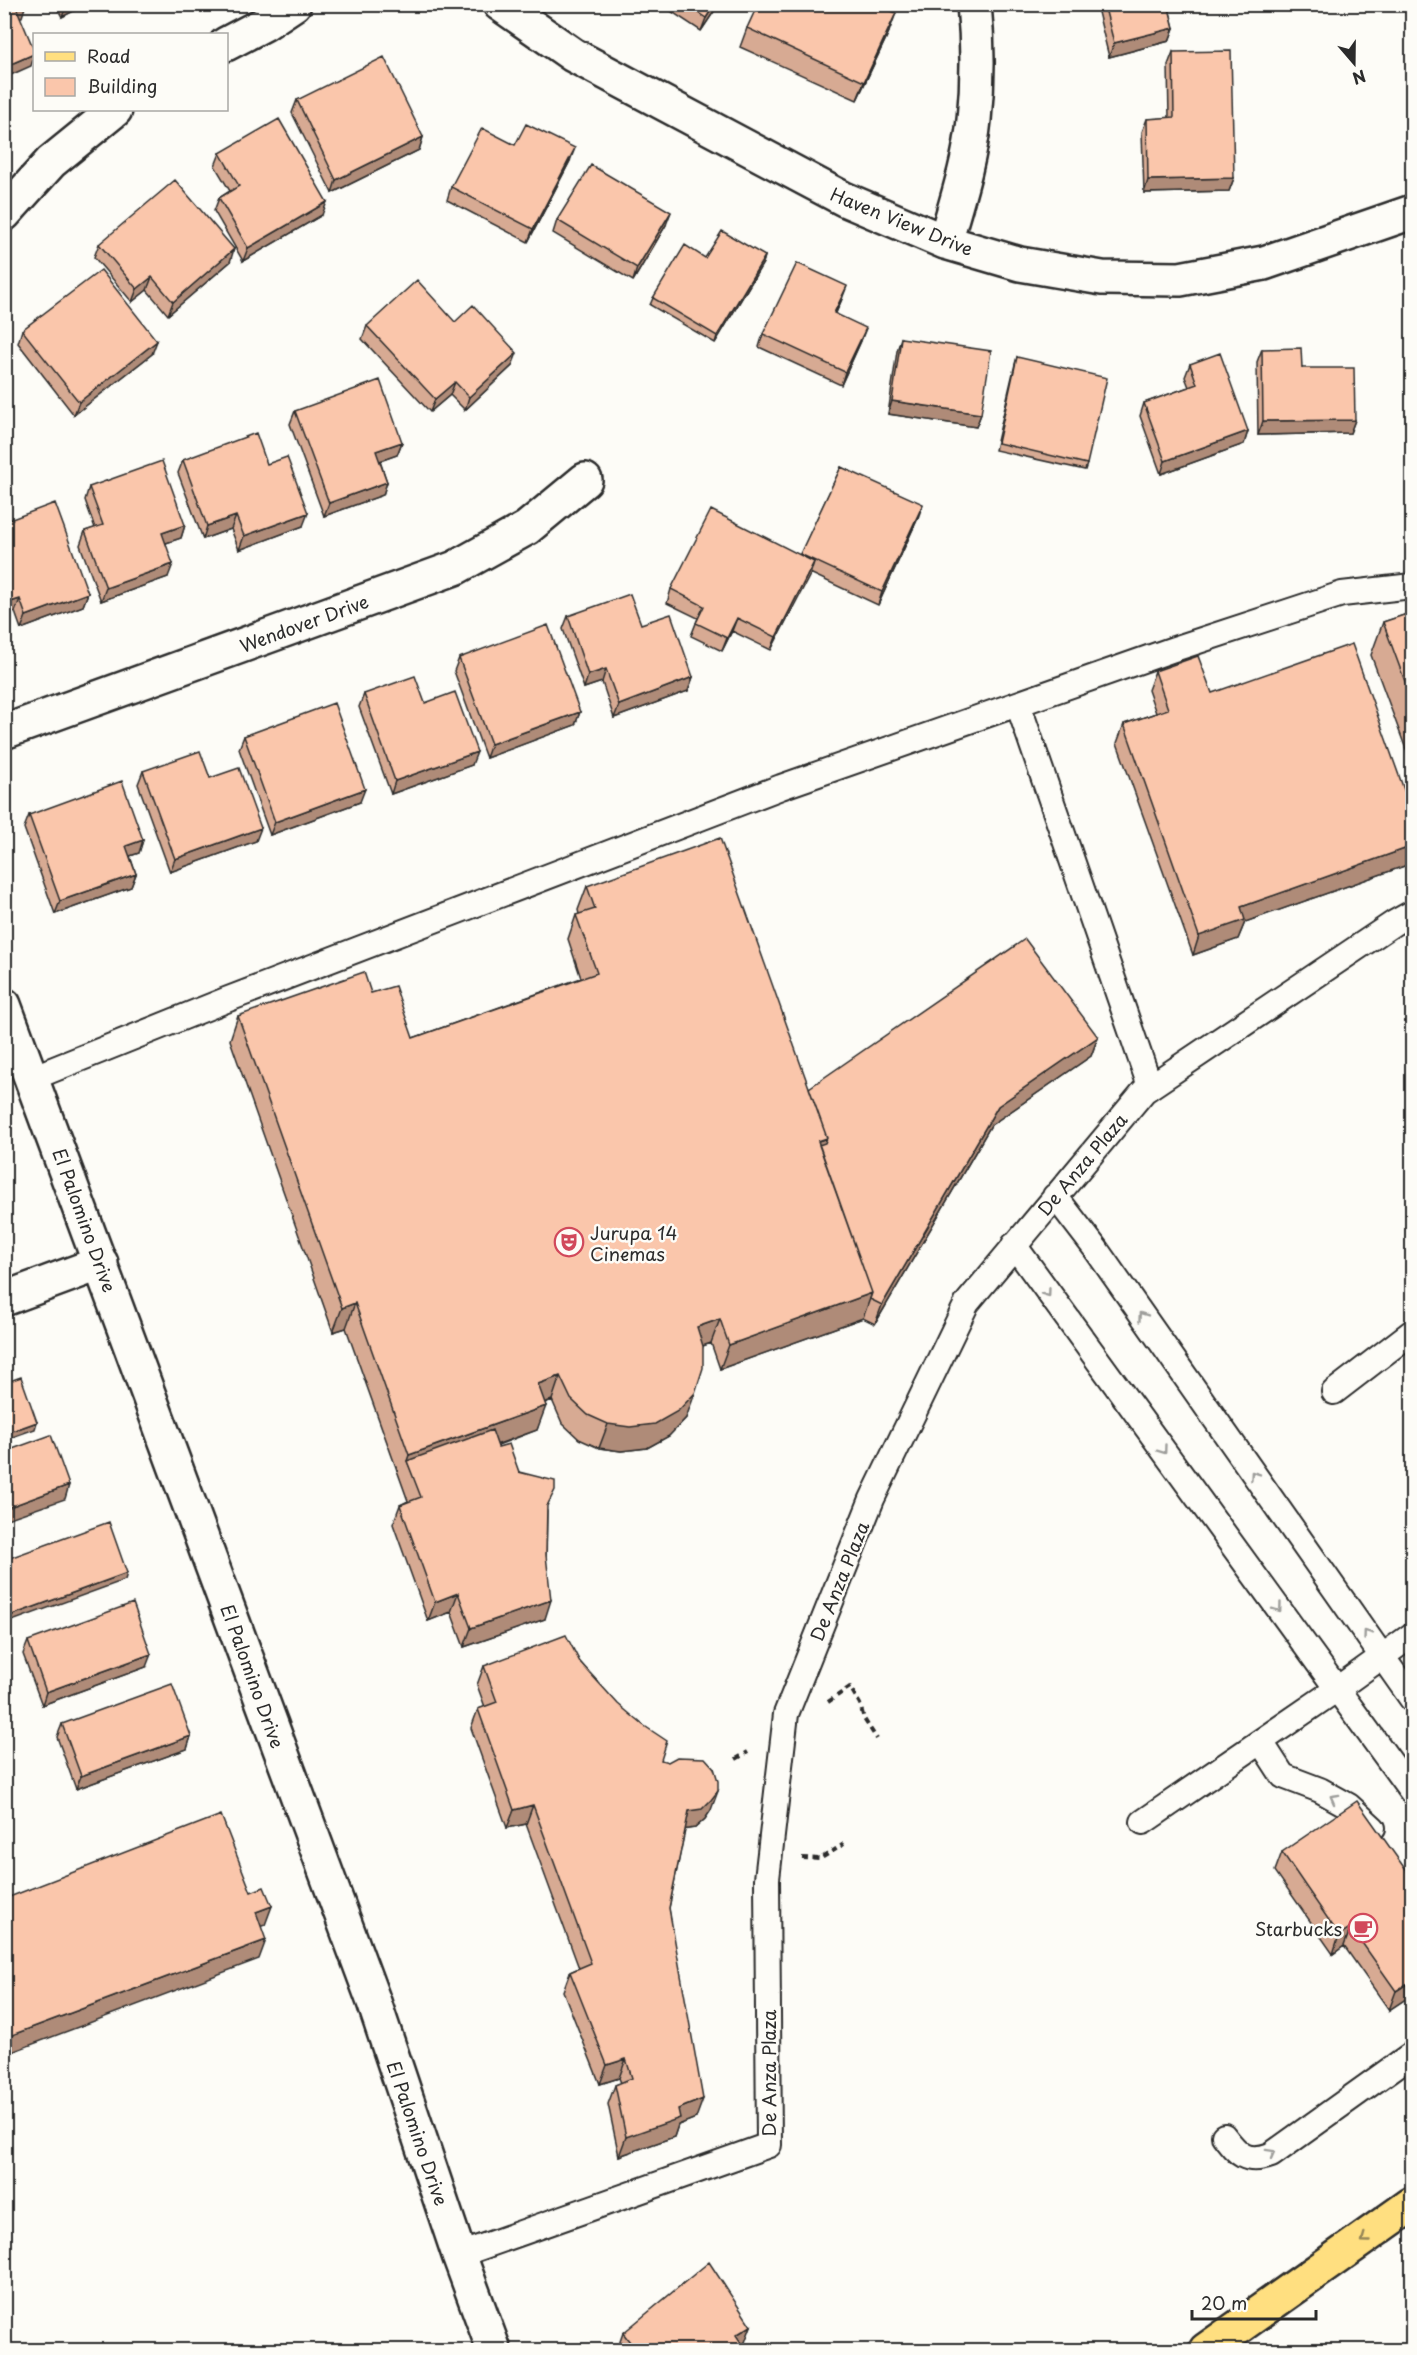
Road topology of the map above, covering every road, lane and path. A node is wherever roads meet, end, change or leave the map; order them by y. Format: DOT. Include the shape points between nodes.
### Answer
graph roads {
  1 [pos="294,4"];
  2 [pos="500,4"];
  3 [pos="974,4"];
  4 [pos="228,43"];
  5 [pos="114,111"];
  6 [pos="1413,212"];
  7 [pos="4,214"];
  8 [pos="945,242"];
  9 [pos="585,480"];
  10 [pos="1413,586"];
  11 [pos="1018,704"];
  12 [pos="4,732"];
  13 [pos="1413,913"];
  14 [pos="4,1005"];
  15 [pos="32,1078"];
  16 [pos="1150,1086"];
  17 [pos="1055,1196"];
  18 [pos="1014,1245"];
  19 [pos="101,1263"];
  20 [pos="4,1299"];
  21 [pos="1413,1332"];
  22 [pos="1334,1392"];
  23 [pos="1413,1635"];
  24 [pos="1383,1657"];
  25 [pos="1338,1689"];
  26 [pos="1413,1700"];
  27 [pos="1261,1742"];
  28 [pos="1413,1792"];
  29 [pos="1143,1822"];
  30 [pos="1383,1844"];
  31 [pos="1413,2054"];
  32 [pos="1224,2136"];
  33 [pos="1413,2204"];
  34 [pos="459,2254"];
  35 [pos="494,2350"];
  36 [pos="1206,2350"];
  1 -- 4 [label="street"];
  2 -- 8 [label="street, Haven View Drive" via="584,61 844,199"];
  3 -- 8 [label="street" via="974,121"];
  5 -- 7 [label="street" via="51,162"];
  6 -- 8 [label="street, Haven View Drive" via="1264,263 1180,279 1102,278 1020,264"];
  9 -- 12 [label="street, Wendover Drive" via="527,528 455,568"];
  10 -- 11 [label="lane" via="1342,594"];
  11 -- 15 [label="lane" via="781,787"];
  11 -- 16 [label="lane"];
  13 -- 16 [label="lane, De Anza Plaza"];
  14 -- 15 [label="street, El Palomino Drive"];
  15 -- 19 [label="street, El Palomino Drive"];
  16 -- 17 [label="lane, De Anza Plaza"];
  17 -- 18 [label="lane, De Anza Plaza"];
  24 -- 17 [label="lane, one-way"];
  18 -- 25 [label="lane, one-way"];
  18 -- 34 [label="lane, De Anza Plaza" via="967,1303 951,1334 872,1499 786,1714 767,1879 769,2145"];
  19 -- 20 [label="street"];
  19 -- 34 [label="street, El Palomino Drive" via="374,2002"];
  21 -- 22 [label="lane"];
  23 -- 24 [label="lane"];
  24 -- 25 [label="lane"];
  24 -- 26 [label="lane"];
  25 -- 27 [label="lane"];
  25 -- 28 [label="lane"];
  27 -- 29 [label="lane"];
  30 -- 27 [label="lane, one-way" via="1372,1826 1349,1806 1283,1776"];
  32 -- 31 [label="lane, one-way" via="1238,2154 1258,2160 1271,2155"];
  33 -- 36 [label="main road, one-way"];
  34 -- 35 [label="street, El Palomino Drive"];
}
